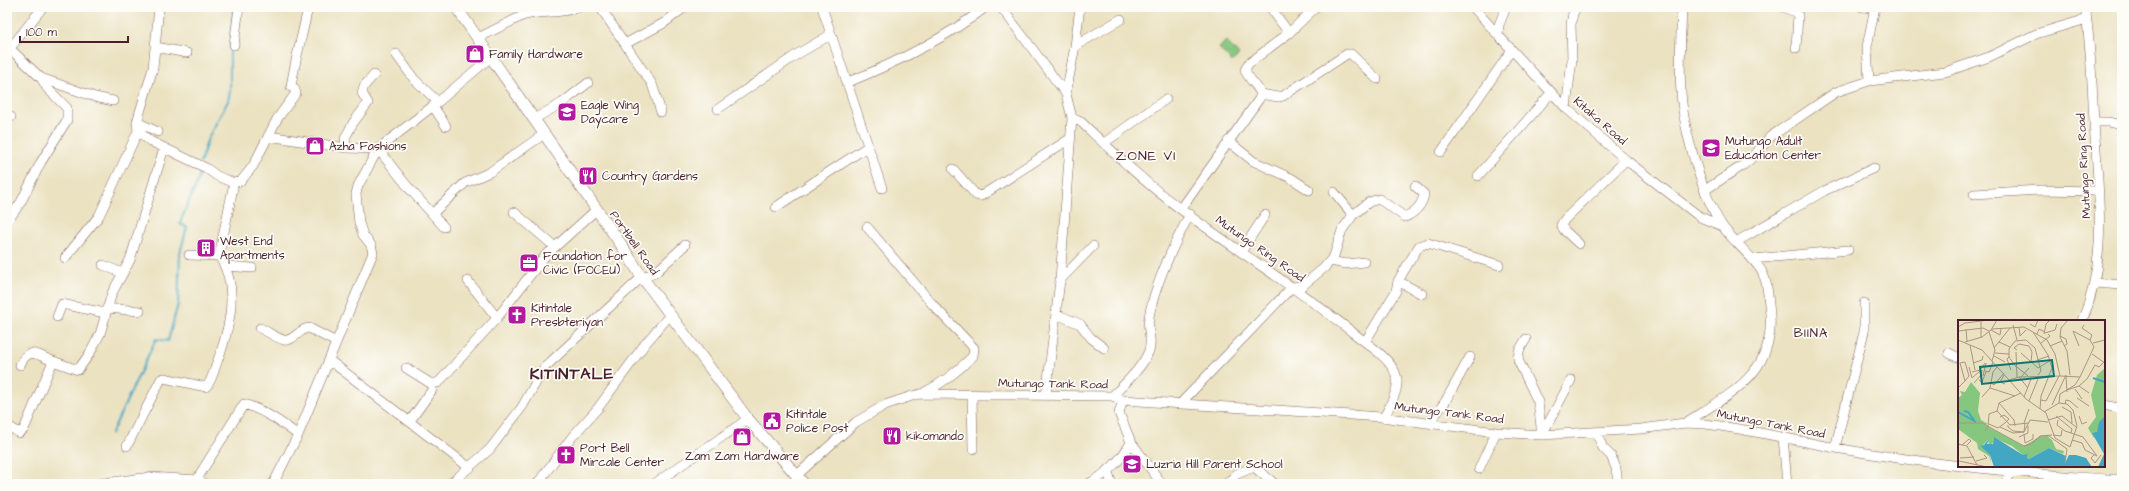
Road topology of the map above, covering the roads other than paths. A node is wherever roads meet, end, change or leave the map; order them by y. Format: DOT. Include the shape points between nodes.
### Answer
graph roads {
  1 [pos="43,7"];
  2 [pos="159,7"];
  3 [pos="239,7"];
  4 [pos="308,7"];
  5 [pos="456,7"];
  6 [pos="579,7"];
  7 [pos="600,7"];
  8 [pos="685,7"];
  9 [pos="822,7"];
  10 [pos="986,7"];
  11 [pos="1001,7"];
  12 [pos="1080,7"];
  13 [pos="1270,7"];
  14 [pos="1316,7"];
  15 [pos="1473,7"];
  16 [pos="1506,7"];
  17 [pos="1577,7"];
  18 [pos="1682,7"];
  19 [pos="1783,7"];
  20 [pos="1862,7"];
  21 [pos="2085,7"];
  22 [pos="1874,8"];
  23 [pos="1121,19"];
  24 [pos="2087,19"];
  25 [pos="1289,33"];
  26 [pos="830,35"];
  27 [pos="1498,35"];
  28 [pos="478,38"];
  29 [pos="625,44"];
  30 [pos="234,45"];
  31 [pos="1075,46"];
  32 [pos="156,47"];
  33 [pos="1796,48"];
  34 [pos="8,49"];
  35 [pos="1511,51"];
  36 [pos="187,53"];
  37 [pos="396,54"];
  38 [pos="491,56"];
  39 [pos="374,75"];
  40 [pos="40,78"];
  41 [pos="1377,78"];
  42 [pos="1869,80"];
  43 [pos="588,83"];
  44 [pos="846,83"];
  45 [pos="1551,93"];
  46 [pos="1066,94"];
  47 [pos="1261,94"];
  48 [pos="1166,99"];
  49 [pos="113,101"];
  50 [pos="435,104"];
  51 [pos="1566,108"];
  52 [pos="718,109"];
  53 [pos="661,112"];
  54 [pos="1072,118"];
  55 [pos="534,119"];
  56 [pos="2094,122"];
  57 [pos="446,126"];
  58 [pos="2122,126"];
  59 [pos="138,127"];
  60 [pos="158,132"];
  61 [pos="544,134"];
  62 [pos="268,136"];
  63 [pos="1071,138"];
  64 [pos="1228,141"];
  65 [pos="1104,143"];
  66 [pos="867,147"];
  67 [pos="164,148"];
  68 [pos="347,148"];
  69 [pos="378,149"];
  70 [pos="1441,152"];
  71 [pos="1626,160"];
  72 [pos="1874,168"];
  73 [pos="952,169"];
  74 [pos="1478,176"];
  75 [pos="234,183"];
  76 [pos="1415,186"];
  77 [pos="882,188"];
  78 [pos="1309,190"];
  79 [pos="1705,190"];
  80 [pos="2098,191"];
  81 [pos="1334,192"];
  82 [pos="1974,194"];
  83 [pos="776,207"];
  84 [pos="1181,209"];
  85 [pos="596,210"];
  86 [pos="514,212"];
  87 [pos="433,213"];
  88 [pos="1190,214"];
  89 [pos="1265,215"];
  90 [pos="1353,215"];
  91 [pos="7,222"];
  92 [pos="1722,226"];
  93 [pos="444,227"];
  94 [pos="867,227"];
  95 [pos="1736,242"];
  96 [pos="1579,244"];
  97 [pos="685,245"];
  98 [pos="1093,246"];
  99 [pos="555,247"];
  100 [pos="1848,250"];
  101 [pos="1241,252"];
  102 [pos="188,256"];
  103 [pos="219,256"];
  104 [pos="65,258"];
  105 [pos="1753,259"];
  106 [pos="1331,261"];
  107 [pos="1365,262"];
  108 [pos="1499,265"];
  109 [pos="103,266"];
  110 [pos="226,266"];
  111 [pos="252,268"];
  112 [pos="122,273"];
  113 [pos="642,277"];
  114 [pos="1060,280"];
  115 [pos="468,281"];
  116 [pos="1398,281"];
  117 [pos="2095,283"];
  118 [pos="2122,285"];
  119 [pos="1292,287"];
  120 [pos="1422,294"];
  121 [pos="1864,303"];
  122 [pos="106,311"];
  123 [pos="140,311"];
  124 [pos="1056,314"];
  125 [pos="670,315"];
  126 [pos="57,317"];
  127 [pos="497,318"];
  128 [pos="2082,320"];
  129 [pos="260,328"];
  130 [pos="1526,339"];
  131 [pos="336,342"];
  132 [pos="1365,342"];
  133 [pos="1104,348"];
  134 [pos="1949,353"];
  135 [pos="1470,357"];
  136 [pos="1958,358"];
  137 [pos="330,360"];
  138 [pos="53,361"];
  139 [pos="20,365"];
  140 [pos="406,368"];
  141 [pos="1571,380"];
  142 [pos="432,390"];
  143 [pos="920,394"];
  144 [pos="972,395"];
  145 [pos="1046,396"];
  146 [pos="1112,396"];
  147 [pos="1123,400"];
  148 [pos="1180,404"];
  149 [pos="2105,405"];
  150 [pos="2122,408"];
  151 [pos="1384,418"];
  152 [pos="748,419"];
  153 [pos="410,421"];
  154 [pos="1429,423"];
  155 [pos="1685,423"];
  156 [pos="7,425"];
  157 [pos="1496,432"];
  158 [pos="1596,432"];
  159 [pos="298,435"];
  160 [pos="1542,435"];
  161 [pos="1783,437"];
  162 [pos="1131,442"];
  163 [pos="127,446"];
  164 [pos="1836,448"];
  165 [pos="973,449"];
  166 [pos="1958,466"];
  167 [pos="1972,467"];
  168 [pos="470,468"];
  169 [pos="1479,469"];
  170 [pos="2011,469"];
  171 [pos="1107,470"];
  172 [pos="800,480"];
  173 [pos="2122,480"];
  174 [pos="201,482"];
  175 [pos="98,484"];
  176 [pos="273,484"];
  177 [pos="450,484"];
  178 [pos="537,484"];
  179 [pos="654,484"];
  180 [pos="1088,484"];
  181 [pos="1112,484"];
  182 [pos="1162,484"];
  183 [pos="1226,484"];
  184 [pos="1275,484"];
  185 [pos="1618,484"];
  186 [pos="1787,484"];
  187 [pos="2006,484"];
  1 -- 34 [label="street"];
  2 -- 32 [label="street"];
  3 -- 30 [label="street"];
  4 -- 62 [label="street" via="301,43 296,53 291,87 296,93"];
  5 -- 28 [label="main road, Portbell Road"];
  6 -- 28 [label="street" via="563,12 530,13"];
  7 -- 29 [label="street"];
  8 -- 29 [label="street" via="664,23"];
  9 -- 26 [label="street"];
  10 -- 44 [label="street" via="944,36 899,61"];
  11 -- 46 [label="street"];
  12 -- 31 [label="street"];
  13 -- 25 [label="street"];
  14 -- 25 [label="street"];
  15 -- 27 [label="street, Kitaka Road"];
  16 -- 27 [label="street"];
  17 -- 51 [label="street" via="1571,25 1572,60"];
  18 -- 79 [label="street" via="1683,107 1691,149"];
  19 -- 33 [label="street" via="1798,15"];
  20 -- 22 [label="street"];
  21 -- 24 [label="street, Mutungo Ring Road"];
  22 -- 42 [label="street" via="1867,47"];
  23 -- 31 [label="street"];
  24 -- 42 [label="street" via="2036,34 1989,57 1945,72"];
  24 -- 56 [label="street, Mutungo Ring Road"];
  25 -- 47 [label="street" via="1248,64 1245,70"];
  26 -- 44 [label="street"];
  26 -- 52 [label="street" via="796,55"];
  27 -- 35 [label="street, Kitaka Road"];
  28 -- 38 [label="main road, Portbell Road"];
  29 -- 53 [label="street" via="656,91"];
  31 -- 46 [label="street"];
  32 -- 36 [label="street"];
  32 -- 59 [label="street"];
  34 -- 40 [label="street"];
  35 -- 45 [label="street, Kitaka Road"];
  35 -- 70 [label="street"];
  37 -- 50 [label="street"];
  38 -- 50 [label="street"];
  38 -- 55 [label="main road, Portbell Road"];
  39 -- 68 [label="street" via="364,86 362,93 368,103 345,138"];
  40 -- 49 [label="street"];
  40 -- 91 [label="street" via="67,108 68,116"];
  41 -- 47 [label="street" via="1351,54 1347,54 1283,96"];
  42 -- 79 [label="street" via="1836,92 1807,111 1770,137 1742,166"];
  43 -- 55 [label="street" via="562,103"];
  44 -- 66 [label="street"];
  45 -- 51 [label="street, Kitaka Road"];
  45 -- 74 [label="street"];
  46 -- 54 [label="street"];
  47 -- 64 [label="street"];
  48 -- 65 [label="street"];
  50 -- 57 [label="street"];
  50 -- 69 [label="street"];
  51 -- 71 [label="street, Kitaka Road"];
  54 -- 63 [label="street"];
  54 -- 65 [label="street, Mutungo Ring Road" via="1081,122"];
  55 -- 61 [label="main road, Portbell Road"];
  56 -- 58 [label="street"];
  56 -- 80 [label="street, Mutungo Ring Road"];
  59 -- 60 [label="street"];
  59 -- 67 [label="street"];
  59 -- 104 [label="street" via="99,216"];
  61 -- 85 [label="main road, Portbell Road"];
  61 -- 87 [label="street" via="490,172 465,183"];
  62 -- 68 [label="street"];
  62 -- 75 [label="street" via="253,166 242,181"];
  63 -- 73 [label="street" via="980,196 976,195"];
  63 -- 114 [label="street"];
  64 -- 78 [label="street" via="1253,161 1291,178"];
  64 -- 84 [label="street"];
  65 -- 84 [label="street, Mutungo Ring Road" via="1132,170"];
  66 -- 77 [label="street"];
  66 -- 83 [label="street"];
  67 -- 75 [label="street"];
  67 -- 112 [label="street" via="130,260"];
  68 -- 69 [label="street"];
  69 -- 87 [label="street" via="408,187"];
  69 -- 131 [label="street" via="356,194 359,223 373,253"];
  71 -- 92 [label="street, Kitaka Road" via="1700,217"];
  71 -- 96 [label="street" via="1564,219 1561,225"];
  72 -- 95 [label="street" via="1824,191"];
  75 -- 103 [label="street"];
  76 -- 90 [label="street" via="1424,194 1423,200 1412,214 1405,217 1379,199 1369,202"];
  79 -- 92 [label="street"];
  80 -- 82 [label="street" via="2040,190"];
  80 -- 117 [label="street, Mutungo Ring Road" via="2099,236"];
  81 -- 90 [label="street"];
  84 -- 88 [label="street, Mutungo Ring Road"];
  85 -- 99 [label="street"];
  85 -- 113 [label="main road, Portbell Road"];
  86 -- 99 [label="street"];
  87 -- 93 [label="street"];
  88 -- 101 [label="street, Mutungo Ring Road"];
  88 -- 146 [label="street" via="1154,296 1148,318 1151,342 1148,353"];
  89 -- 101 [label="street"];
  90 -- 106 [label="street" via="1342,230"];
  92 -- 95 [label="street"];
  94 -- 143 [label="street" via="928,300 974,348 973,356 961,368 934,388"];
  95 -- 105 [label="street"];
  97 -- 113 [label="street" via="655,273"];
  98 -- 114 [label="street"];
  99 -- 127 [label="street"];
  100 -- 105 [label="street"];
  101 -- 119 [label="street, Mutungo Ring Road"];
  102 -- 103 [label="street"];
  103 -- 110 [label="street"];
  105 -- 155 [label="street" via="1762,272 1769,304 1770,338 1766,350 1748,380 1715,405"];
  106 -- 107 [label="street" via="1345,264"];
  106 -- 119 [label="street" via="1302,286"];
  108 -- 116 [label="street" via="1428,243 1419,246"];
  109 -- 112 [label="street"];
  110 -- 111 [label="street"];
  110 -- 163 [label="street" via="232,309 221,354 208,384 206,387 162,379"];
  112 -- 122 [label="street"];
  113 -- 125 [label="main road, Portbell Road"];
  113 -- 168 [label="street" via="544,368 518,412 490,449"];
  114 -- 124 [label="street"];
  115 -- 127 [label="street"];
  116 -- 120 [label="street"];
  116 -- 132 [label="street" via="1396,290"];
  117 -- 118 [label="street"];
  117 -- 128 [label="street, Mutungo Ring Road"];
  119 -- 132 [label="street, Mutungo Ring Road"];
  119 -- 148 [label="street"];
  121 -- 164 [label="street" via="1864,332"];
  122 -- 123 [label="street"];
  122 -- 126 [label="street" via="62,304"];
  122 -- 138 [label="street" via="100,334 78,369"];
  124 -- 133 [label="street" via="1080,324 1091,338"];
  124 -- 145 [label="street"];
  125 -- 152 [label="main road, Portbell Road"];
  125 -- 178 [label="street"];
  127 -- 140 [label="street" via="438,383 430,383"];
  129 -- 131 [label="street" via="288,340 309,328"];
  130 -- 160 [label="street" via="1519,351 1518,360 1538,402"];
  131 -- 137 [label="street"];
  132 -- 151 [label="street, Mutungo Ring Road" via="1392,367 1397,376 1397,386"];
  134 -- 136 [label="street"];
  135 -- 154 [label="street" via="1445,402"];
  137 -- 153 [label="street"];
  137 -- 159 [label="street"];
  138 -- 139 [label="street" via="36,354 28,354"];
  138 -- 156 [label="street" via="24,429 19,432"];
  141 -- 160 [label="street"];
  142 -- 153 [label="street"];
  143 -- 144 [label="street, Mutungo Tank Road"];
  143 -- 172 [label="street, Mutungo Tank Road" via="886,404 856,422"];
  144 -- 145 [label="street, Mutungo Tank Road"];
  144 -- 165 [label="street"];
  145 -- 146 [label="street, Mutungo Tank Road"];
  146 -- 147 [label="street, Mutungo Tank Road"];
  147 -- 148 [label="street, Mutungo Tank Road"];
  147 -- 162 [label="street" via="1119,413"];
  148 -- 151 [label="street, Mutungo Tank Road"];
  149 -- 150 [label="street"];
  151 -- 154 [label="street, Mutungo Tank Road"];
  152 -- 172 [label="main road, Portbell Road"];
  152 -- 179 [label="street"];
  153 -- 168 [label="street"];
  154 -- 157 [label="street, Mutungo Tank Road"];
  155 -- 158 [label="street, Mutungo Tank Road"];
  155 -- 161 [label="street, Mutungo Tank Road" via="1718,425"];
  157 -- 160 [label="street, Mutungo Tank Road"];
  157 -- 169 [label="street"];
  158 -- 160 [label="street, Mutungo Tank Road"];
  158 -- 185 [label="street" via="1616,468"];
  159 -- 174 [label="street" via="282,422 244,404"];
  159 -- 176 [label="street"];
  161 -- 164 [label="street, Mutungo Tank Road"];
  161 -- 186 [label="street"];
  162 -- 171 [label="street" via="1128,450"];
  162 -- 182 [label="street"];
  164 -- 166 [label="street, Mutungo Tank Road"];
  167 -- 170 [label="street, Mutungo Tank Road"];
  168 -- 177 [label="street"];
  170 -- 173 [label="street, Mutungo Tank Road"];
  170 -- 187 [label="street"];
  171 -- 180 [label="street"];
  171 -- 181 [label="street"];
  174 -- 175 [label="street" via="150,477"];
  183 -- 184 [label="street" via="1237,474 1252,467 1257,468"];
}
